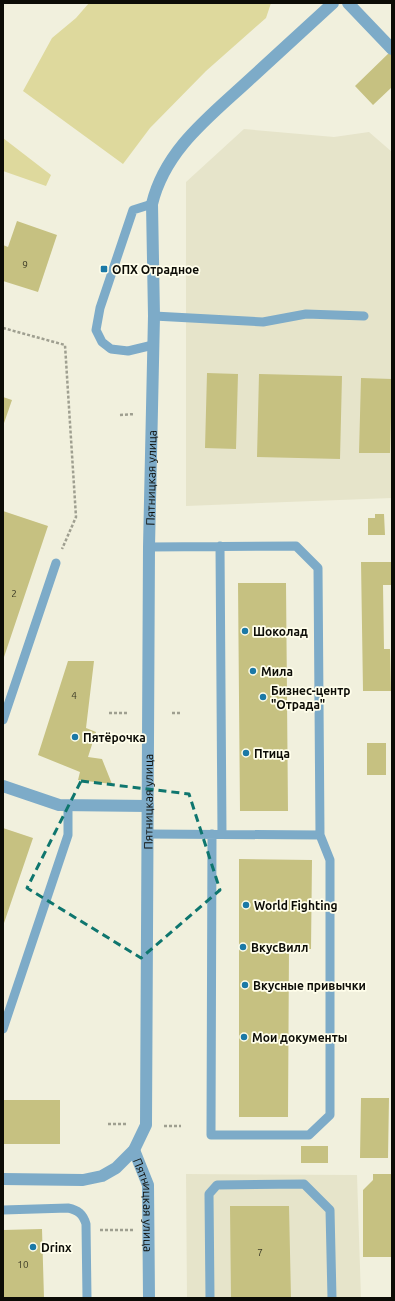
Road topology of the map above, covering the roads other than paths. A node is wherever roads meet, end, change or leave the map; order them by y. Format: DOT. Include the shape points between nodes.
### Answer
graph roads {
  1 [pos="334,3"];
  2 [pos="348,3"];
  3 [pos="392,49"];
  4 [pos="152,204"];
  5 [pos="154,316"];
  6 [pos="364,316"];
  7 [pos="153,345"];
  8 [pos="220,546"];
  9 [pos="149,547"];
  10 [pos="56,563"];
  11 [pos="3,720"];
  12 [pos="3,786"];
  13 [pos="68,805"];
  14 [pos="148,806"];
  15 [pos="148,834"];
  16 [pos="212,834"];
  17 [pos="222,834"];
  18 [pos="320,835"];
  19 [pos="3,1029"];
  20 [pos="134,1150"];
  21 [pos="3,1180"];
  22 [pos="3,1210"];
  23 [pos="87,1298"];
  24 [pos="149,1298"];
  25 [pos="210,1298"];
  26 [pos="332,1298"];
  1 -- 4 [label="street, Пятницкая улица" via="202,123 177,150 156,186"];
  2 -- 3 [label="street"];
  4 -- 5 [label="street, Пятницкая улица"];
  4 -- 7 [label="lane" via="133,210 100,308 96,330 102,342 111,349 128,351"];
  5 -- 6 [label="lane" via="263,322 306,314"];
  5 -- 7 [label="street, Пятницкая улица"];
  7 -- 9 [label="street, Пятницкая улица"];
  8 -- 9 [label="lane"];
  8 -- 17 [label="lane"];
  8 -- 18 [label="lane" via="296,546 318,568"];
  9 -- 14 [label="street, Пятницкая улица"];
  10 -- 11 [label="lane"];
  12 -- 13 [label="street" via="59,805"];
  13 -- 14 [label="street"];
  13 -- 19 [label="lane" via="68,835"];
  14 -- 15 [label="street, Пятницкая улица"];
  15 -- 16 [label="lane"];
  15 -- 20 [label="street, Пятницкая улица" via="146,1125"];
  16 -- 17 [label="lane"];
  16 -- 18 [label="lane" via="211,1135 309,1136 330,1115 330,860"];
  17 -- 18 [label="lane"];
  20 -- 21 [label="street" via="116,1168 96,1178"];
  20 -- 24 [label="street, Пятницкая улица" via="148,1184"];
  22 -- 23 [label="lane" via="68,1208 83,1216 86,1230"];
  25 -- 26 [label="lane" via="209,1194 217,1185 304,1184 330,1210"];
}
